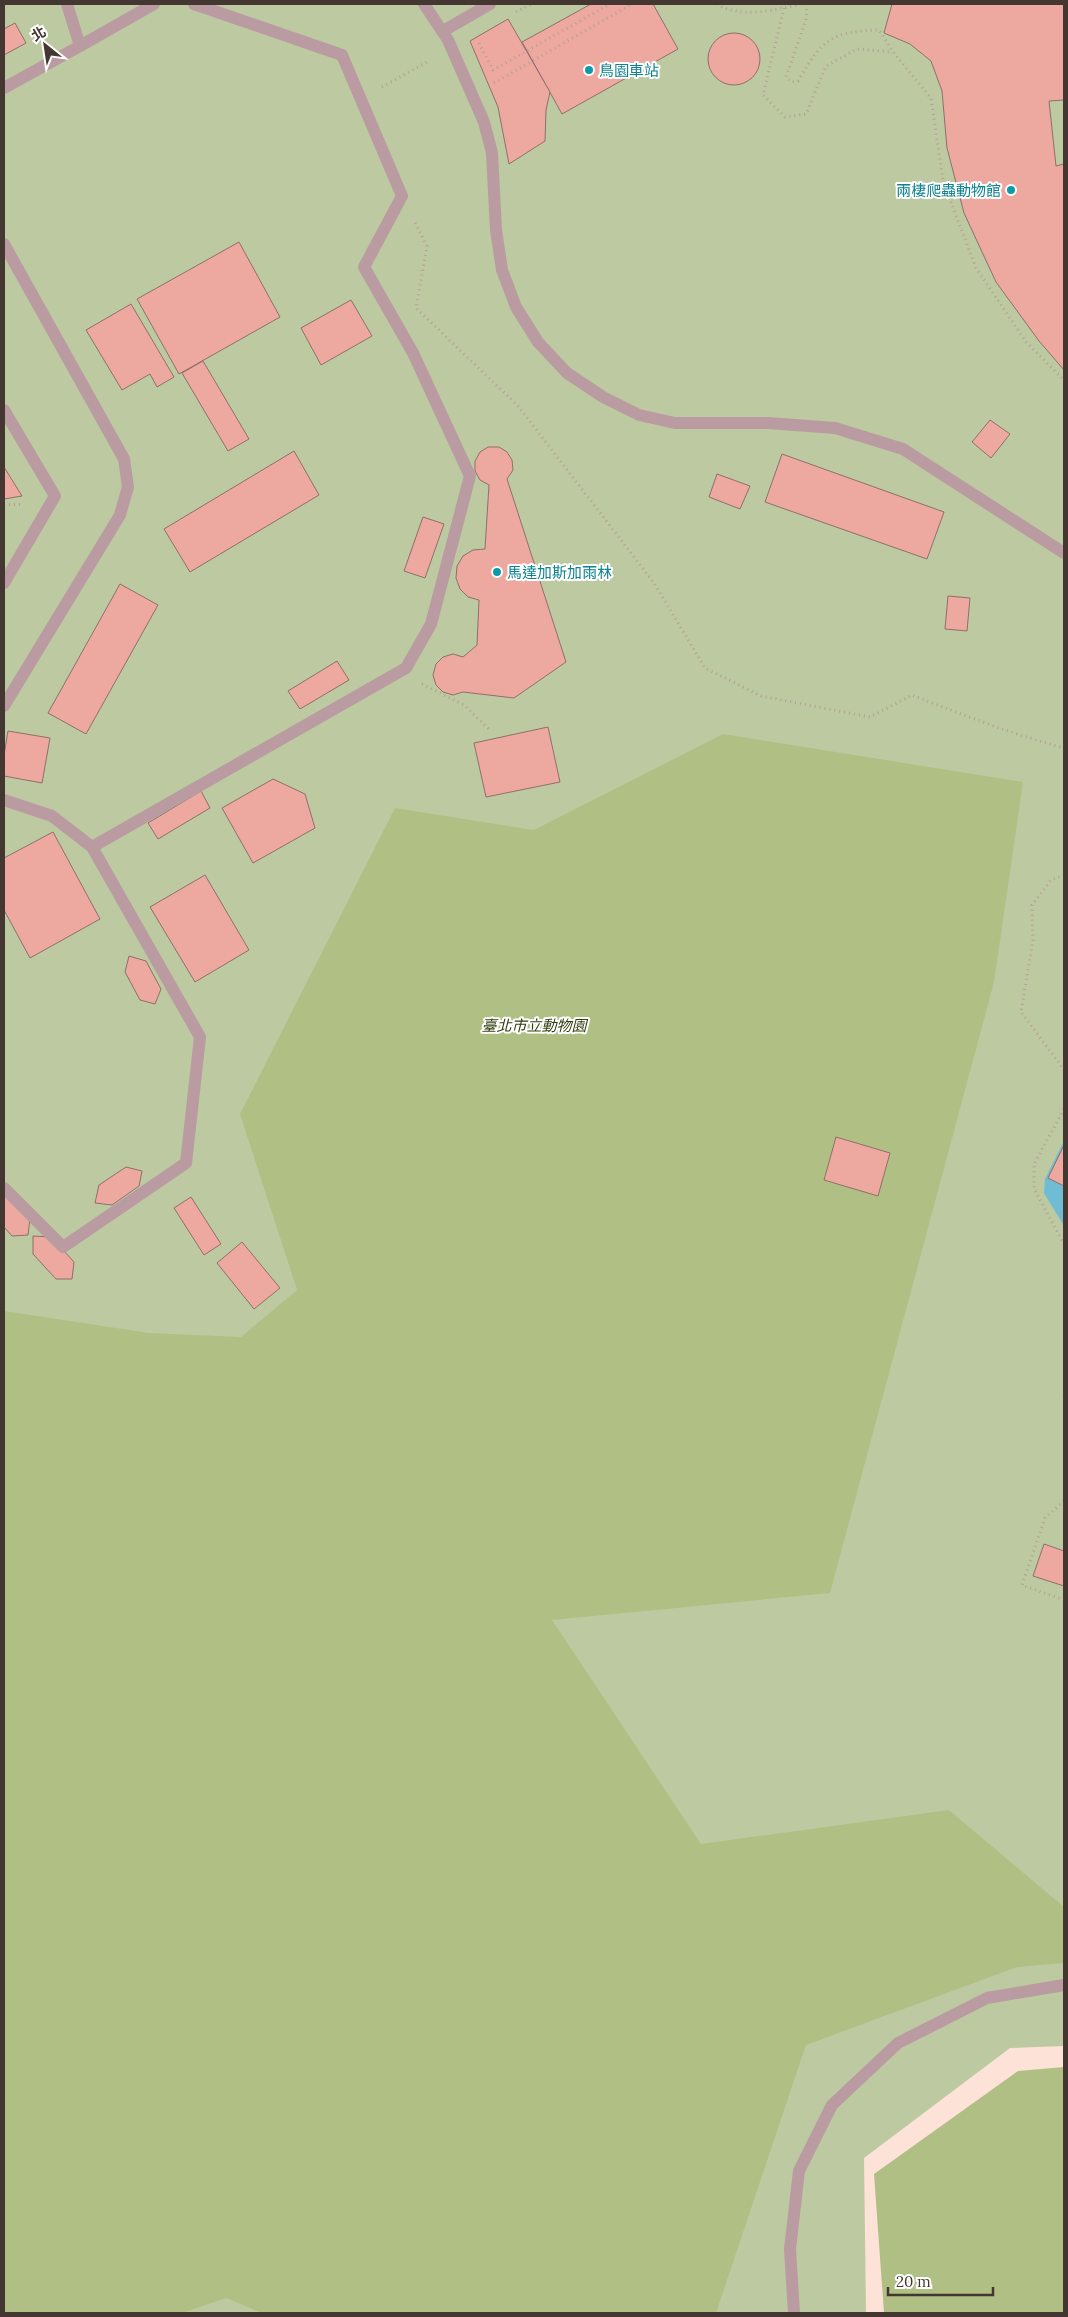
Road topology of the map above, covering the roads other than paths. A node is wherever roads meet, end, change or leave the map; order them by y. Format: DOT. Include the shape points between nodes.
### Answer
graph roads {
  1 [pos="68,4"];
  2 [pos="154,4"];
  3 [pos="194,4"];
  4 [pos="424,4"];
  5 [pos="490,4"];
  6 [pos="443,31"];
  7 [pos="80,46"];
  8 [pos="4,88"];
  9 [pos="4,244"];
  10 [pos="4,410"];
  11 [pos="1064,552"];
  12 [pos="4,583"];
  13 [pos="4,706"];
  14 [pos="4,800"];
  15 [pos="92,847"];
  16 [pos="4,1188"];
  17 [pos="1064,1985"];
  18 [pos="794,2313"];
  1 -- 7 [label="street"];
  2 -- 7 [label="street"];
  3 -- 15 [label="street" via="342,55 402,196 364,268 413,353 470,476 431,624 406,668"];
  4 -- 6 [label="street"];
  5 -- 6 [label="street"];
  6 -- 11 [label="street" via="473,94 492,153 496,230 502,270 516,307 538,342 567,373 603,397 639,415 675,423 768,423 835,428 903,449"];
  7 -- 8 [label="street"];
  9 -- 13 [label="street" via="124,459 128,487 120,515"];
  10 -- 12 [label="street" via="55,496"];
  14 -- 15 [label="street" via="52,816"];
  15 -- 16 [label="street" via="200,1037 186,1163 63,1247"];
  17 -- 18 [label="street" via="987,1998 898,2044 832,2105 799,2170 790,2248"];
}
